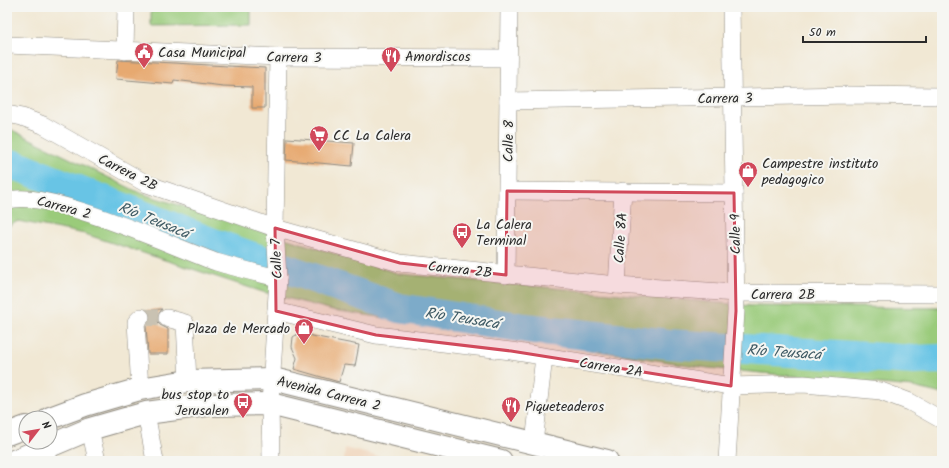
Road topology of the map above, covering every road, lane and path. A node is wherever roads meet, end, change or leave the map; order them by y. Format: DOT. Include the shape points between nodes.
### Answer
graph roads {
  1 [pos="126,7"];
  2 [pos="509,7"];
  3 [pos="731,7"];
  4 [pos="7,45"];
  5 [pos="125,51"];
  6 [pos="278,57"];
  7 [pos="508,58"];
  8 [pos="942,96"];
  9 [pos="733,98"];
  10 [pos="508,101"];
  11 [pos="7,114"];
  12 [pos="507,191"];
  13 [pos="623,191"];
  14 [pos="734,193"];
  15 [pos="7,200"];
  16 [pos="275,228"];
  17 [pos="506,275"];
  18 [pos="278,278"];
  19 [pos="617,285"];
  20 [pos="736,294"];
  21 [pos="942,294"];
  22 [pos="276,311"];
  23 [pos="141,316"];
  24 [pos="167,318"];
  25 [pos="544,357"];
  26 [pos="273,379"];
  27 [pos="188,381"];
  28 [pos="731,386"];
  29 [pos="140,389"];
  30 [pos="270,404"];
  31 [pos="146,413"];
  32 [pos="58,415"];
  33 [pos="942,420"];
  34 [pos="90,429"];
  35 [pos="18,430"];
  36 [pos="7,434"];
  37 [pos="534,443"];
  38 [pos="564,456"];
  39 [pos="478,458"];
  40 [pos="14,461"];
  41 [pos="97,461"];
  42 [pos="155,461"];
  43 [pos="270,461"];
  44 [pos="501,461"];
  45 [pos="607,461"];
  46 [pos="727,461"];
  1 -- 5 [label="street"];
  2 -- 7 [label="street, Calle 8"];
  3 -- 9 [label="street, Calle 9"];
  4 -- 5 [label="street, Carrera 3"];
  5 -- 6 [label="street, Carrera 3"];
  6 -- 7 [label="street, Carrera 3"];
  6 -- 16 [label="street, Calle 7"];
  7 -- 10 [label="street, Calle 8"];
  8 -- 9 [label="street, Carrera 3"];
  9 -- 10 [label="street, Carrera 3"];
  9 -- 14 [label="street, Calle 9"];
  10 -- 12 [label="street, Calle 8"];
  11 -- 16 [label="street, Carrera 2B" via="43,126 147,184"];
  12 -- 13 [label="street"];
  12 -- 17 [label="street, Calle 8"];
  13 -- 14 [label="street"];
  13 -- 19 [label="street, Calle 8A"];
  14 -- 20 [label="street, Calle 9"];
  15 -- 18 [label="street, Carrera 2" via="35,198 99,217 216,262"];
  16 -- 17 [label="street, Carrera 2B" via="400,263"];
  16 -- 18 [label="street, Calle 7"];
  17 -- 19 [label="street, Carrera 2B"];
  18 -- 22 [label="street, Calle 7"];
  19 -- 20 [label="street, Carrera 2B"];
  20 -- 21 [label="street, Carrera 2B"];
  20 -- 28 [label="street, Calle 9"];
  22 -- 25 [label="street, Carrera 2A" via="376,335 511,350"];
  22 -- 26 [label="street, Calle 7"];
  23 -- 29 [label="street" via="136,322"];
  24 -- 27 [label="street" via="185,323"];
  25 -- 28 [label="street, Carrera 2A"];
  25 -- 37 [label="street"];
  26 -- 27 [label="main road, Avenida Carrera 2"];
  26 -- 30 [label="street, Calle 7"];
  26 -- 37 [label="main road, Avenida Carrera 2"];
  27 -- 29 [label="main road, Avenida Carrera 2"];
  28 -- 33 [label="street, Carrera 2A" via="804,384 881,391 910,402"];
  28 -- 46 [label="street, Calle 9"];
  29 -- 31 [label="main road"];
  29 -- 32 [label="main road, Avenida Carrera 2"];
  30 -- 31 [label="main road, Avenida Carrera 2" via="207,405"];
  30 -- 39 [label="main road, Avenida Carrera 2"];
  30 -- 43 [label="street, Calle 7"];
  31 -- 34 [label="main road, Avenida Carrera 2"];
  31 -- 42 [label="street"];
  34 -- 40 [label="main road, Avenida Carrera 2"];
  34 -- 41 [label="street"];
  35 -- 36 [label="main road"];
  37 -- 38 [label="main road, Avenida Carrera 2"];
  38 -- 45 [label="main road, Avenida Carrera 2"];
  39 -- 44 [label="main road, Avenida Carrera 2"];
}
